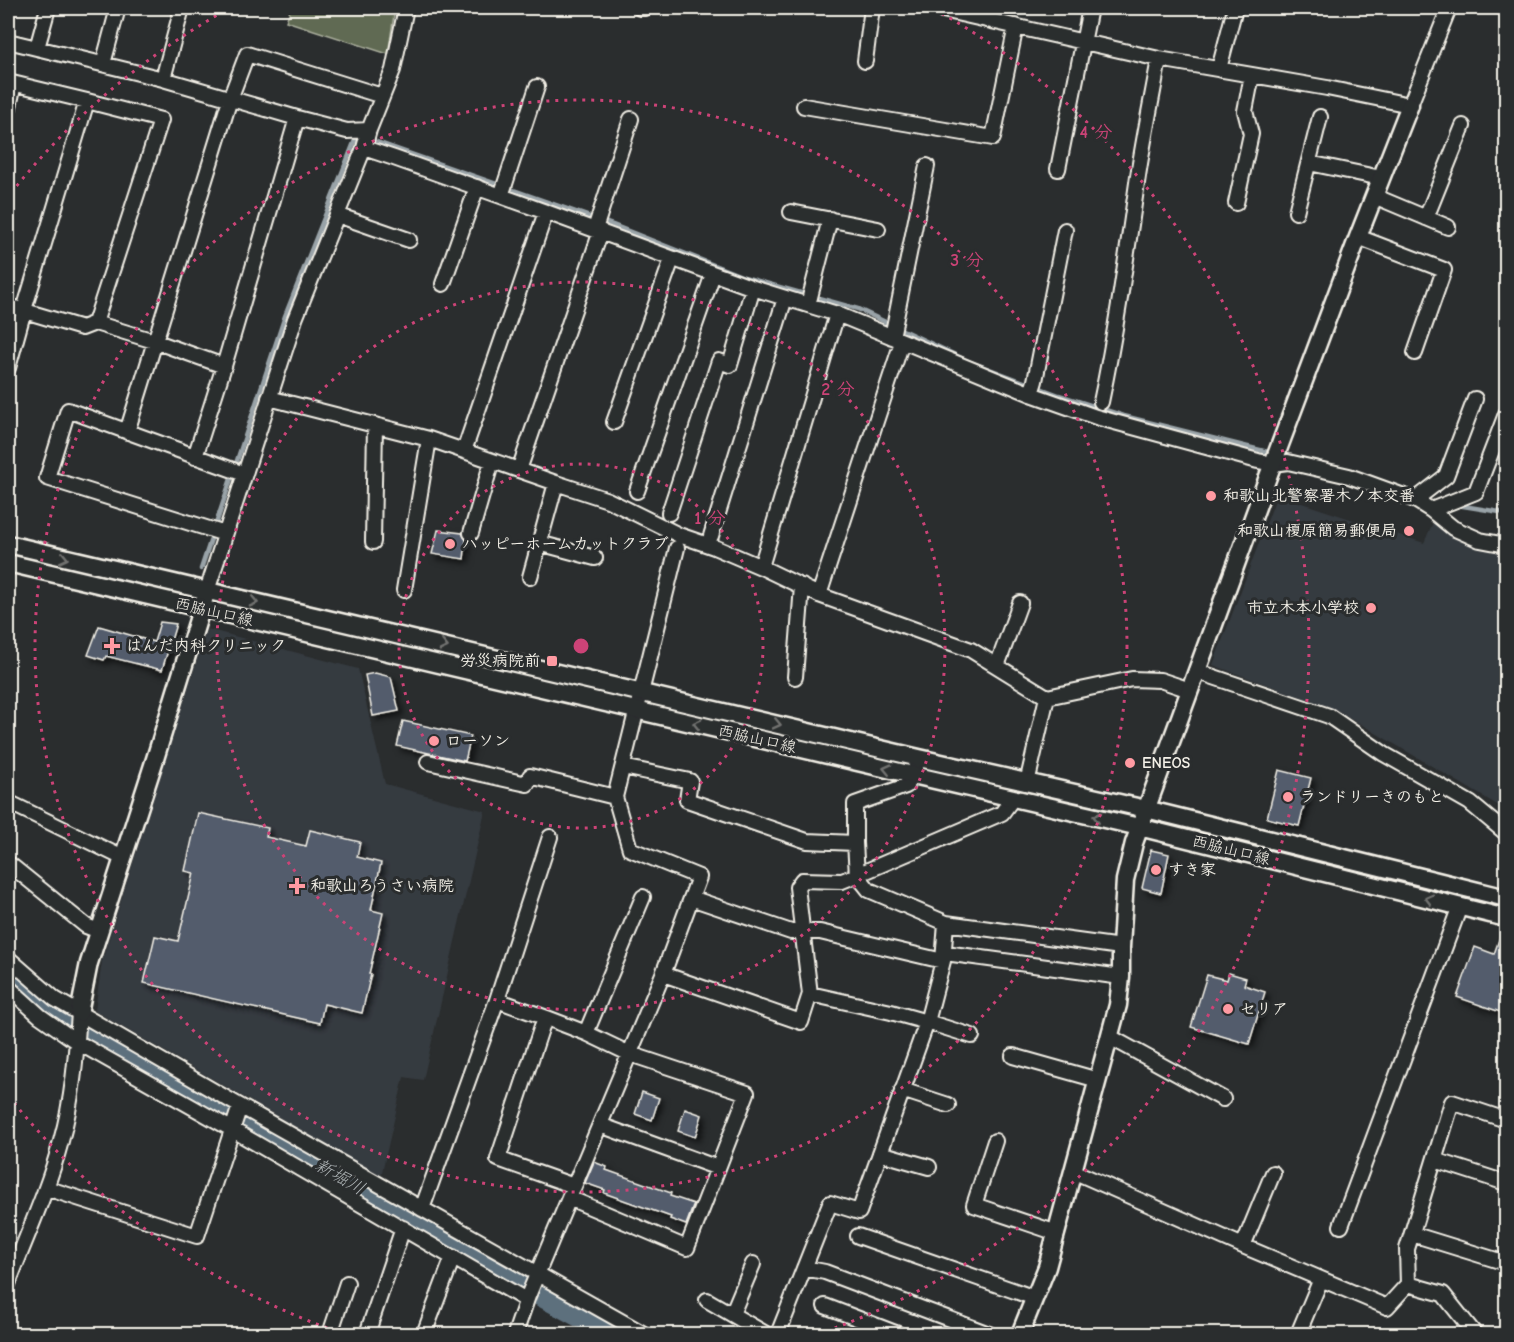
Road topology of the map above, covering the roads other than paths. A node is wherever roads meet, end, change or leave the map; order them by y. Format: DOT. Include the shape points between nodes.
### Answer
graph roads {
  1 [pos="48,8"];
  2 [pos="118,8"];
  3 [pos="182,8"];
  4 [pos="406,8"];
  5 [pos="640,8"];
  6 [pos="645,8"];
  7 [pos="872,8"];
  8 [pos="934,8"];
  9 [pos="1090,8"];
  10 [pos="1235,8"];
  11 [pos="1449,8"];
  12 [pos="988,14"];
  13 [pos="1016,26"];
  14 [pos="8,41"];
  15 [pos="1082,41"];
  16 [pos="37,48"];
  17 [pos="1159,59"];
  18 [pos="865,61"];
  19 [pos="103,64"];
  20 [pos="1219,69"];
  21 [pos="1252,75"];
  22 [pos="163,79"];
  23 [pos="11,83"];
  24 [pos="537,87"];
  25 [pos="382,96"];
  26 [pos="230,99"];
  27 [pos="87,101"];
  28 [pos="1410,105"];
  29 [pos="804,106"];
  30 [pos="8,111"];
  31 [pos="1320,117"];
  32 [pos="297,118"];
  33 [pos="631,119"];
  34 [pos="1463,126"];
  35 [pos="366,139"];
  36 [pos="1309,163"];
  37 [pos="927,166"];
  38 [pos="1058,170"];
  39 [pos="1381,178"];
  40 [pos="477,187"];
  41 [pos="504,187"];
  42 [pos="1374,196"];
  43 [pos="1236,203"];
  44 [pos="546,212"];
  45 [pos="791,212"];
  46 [pos="1296,212"];
  47 [pos="337,215"];
  48 [pos="1426,218"];
  49 [pos="830,219"];
  50 [pos="599,224"];
  51 [pos="1448,227"];
  52 [pos="878,229"];
  53 [pos="1065,230"];
  54 [pos="1358,237"];
  55 [pos="410,240"];
  56 [pos="672,259"];
  57 [pos="713,274"];
  58 [pos="443,284"];
  59 [pos="753,288"];
  60 [pos="785,298"];
  61 [pos="808,305"];
  62 [pos="8,306"];
  63 [pos="24,310"];
  64 [pos="837,314"];
  65 [pos="95,323"];
  66 [pos="896,332"];
  67 [pos="154,341"];
  68 [pos="1415,353"];
  69 [pos="224,366"];
  70 [pos="8,368"];
  71 [pos="1033,388"];
  72 [pos="269,398"];
  73 [pos="1475,399"];
  74 [pos="1101,402"];
  75 [pos="1506,414"];
  76 [pos="614,422"];
  77 [pos="375,425"];
  78 [pos="126,432"];
  79 [pos="429,439"];
  80 [pos="464,451"];
  81 [pos="195,457"];
  82 [pos="1276,458"];
  83 [pos="492,461"];
  84 [pos="519,470"];
  85 [pos="242,473"];
  86 [pos="556,483"];
  87 [pos="637,491"];
  88 [pos="1415,500"];
  89 [pos="1431,510"];
  90 [pos="669,513"];
  91 [pos="222,533"];
  92 [pos="471,533"];
  93 [pos="711,536"];
  94 [pos="373,542"];
  95 [pos="539,543"];
  96 [pos="8,544"];
  97 [pos="1506,545"];
  98 [pos="677,548"];
  99 [pos="594,558"];
  100 [pos="8,563"];
  101 [pos="761,567"];
  102 [pos="530,577"];
  103 [pos="802,586"];
  104 [pos="404,590"];
  105 [pos="207,591"];
  106 [pos="819,595"];
  107 [pos="1020,603"];
  108 [pos="202,609"];
  109 [pos="997,666"];
  110 [pos="1196,671"];
  111 [pos="795,676"];
  112 [pos="1190,690"];
  113 [pos="642,692"];
  114 [pos="1047,698"];
  115 [pos="637,710"];
  116 [pos="919,758"];
  117 [pos="428,762"];
  118 [pos="623,767"];
  119 [pos="913,776"];
  120 [pos="1027,783"];
  121 [pos="615,797"];
  122 [pos="1013,798"];
  123 [pos="8,802"];
  124 [pos="1146,809"];
  125 [pos="1139,827"];
  126 [pos="1506,833"];
  127 [pos="550,837"];
  128 [pos="855,843"];
  129 [pos="123,858"];
  130 [pos="8,863"];
  131 [pos="857,875"];
  132 [pos="643,897"];
  133 [pos="691,898"];
  134 [pos="1506,898"];
  135 [pos="1460,906"];
  136 [pos="1506,918"];
  137 [pos="946,923"];
  138 [pos="99,931"];
  139 [pos="803,932"];
  140 [pos="1121,947"];
  141 [pos="944,957"];
  142 [pos="8,958"];
  143 [pos="663,974"];
  144 [pos="1121,977"];
  145 [pos="8,987"];
  146 [pos="810,994"];
  147 [pos="497,1000"];
  148 [pos="79,1013"];
  149 [pos="547,1018"];
  150 [pos="927,1022"];
  151 [pos="585,1034"];
  152 [pos="972,1036"];
  153 [pos="1110,1037"];
  154 [pos="77,1042"];
  155 [pos="630,1054"];
  156 [pos="1013,1056"];
  157 [pos="1098,1080"];
  158 [pos="902,1090"];
  159 [pos="1223,1099"];
  160 [pos="948,1105"];
  161 [pos="240,1106"];
  162 [pos="1506,1120"];
  163 [pos="600,1125"];
  164 [pos="233,1130"];
  165 [pos="995,1142"];
  166 [pos="880,1153"];
  167 [pos="1435,1160"];
  168 [pos="929,1167"];
  169 [pos="718,1168"];
  170 [pos="1073,1171"];
  171 [pos="1272,1173"];
  172 [pos="1506,1183"];
  173 [pos="46,1188"];
  174 [pos="572,1192"];
  175 [pos="422,1209"];
  176 [pos="1341,1226"];
  177 [pos="403,1228"];
  178 [pos="1057,1233"];
  179 [pos="1412,1234"];
  180 [pos="858,1236"];
  181 [pos="1243,1246"];
  182 [pos="453,1257"];
  183 [pos="1506,1263"];
  184 [pos="753,1264"];
  185 [pos="804,1268"];
  186 [pos="536,1277"];
  187 [pos="1321,1279"];
  188 [pos="347,1283"];
  189 [pos="8,1284"];
  190 [pos="1408,1284"];
  191 [pos="527,1298"];
  192 [pos="1035,1298"];
  193 [pos="708,1300"];
  194 [pos="825,1306"];
  195 [pos="732,1314"];
  196 [pos="330,1335"];
  197 [pos="368,1335"];
  198 [pos="424,1335"];
  199 [pos="515,1335"];
  200 [pos="644,1335"];
  201 [pos="766,1335"];
  202 [pos="778,1335"];
  203 [pos="898,1335"];
  204 [pos="989,1335"];
  205 [pos="1020,1335"];
  206 [pos="1298,1335"];
  207 [pos="1475,1335"];
  1 -- 16 [label="street"];
  2 -- 19 [label="street"];
  3 -- 22 [label="street"];
  4 -- 25 [label="street" via="393,70"];
  5 -- 6 [label="street"];
  7 -- 18 [label="street"];
  8 -- 12 [label="street"];
  9 -- 15 [label="street"];
  10 -- 20 [label="street"];
  11 -- 28 [label="street"];
  12 -- 13 [label="street"];
  13 -- 15 [label="street"];
  13 -- 29 [label="street" via="993,138"];
  14 -- 16 [label="street"];
  15 -- 17 [label="street"];
  15 -- 38 [label="street"];
  16 -- 19 [label="street"];
  17 -- 20 [label="street"];
  17 -- 74 [label="street"];
  19 -- 22 [label="street"];
  20 -- 21 [label="street"];
  21 -- 28 [label="street"];
  21 -- 43 [label="street" via="1245,111 1251,134"];
  22 -- 26 [label="street"];
  23 -- 27 [label="street"];
  23 -- 30 [label="street"];
  24 -- 41 [label="street"];
  25 -- 26 [label="street" via="248,54"];
  25 -- 35 [label="street"];
  26 -- 32 [label="street"];
  26 -- 67 [label="street"];
  27 -- 63 [label="street"];
  27 -- 65 [label="street" via="161,120"];
  28 -- 39 [label="street"];
  31 -- 36 [label="street"];
  32 -- 35 [label="street"];
  32 -- 69 [label="street"];
  33 -- 50 [label="street"];
  34 -- 48 [label="street"];
  35 -- 40 [label="street" via="394,158"];
  35 -- 47 [label="street"];
  36 -- 39 [label="street"];
  36 -- 46 [label="street"];
  37 -- 66 [label="street"];
  39 -- 42 [label="street"];
  40 -- 41 [label="street"];
  40 -- 58 [label="street"];
  41 -- 44 [label="street"];
  42 -- 48 [label="street"];
  42 -- 54 [label="street"];
  44 -- 50 [label="street"];
  44 -- 80 [label="street"];
  45 -- 49 [label="street"];
  47 -- 55 [label="street"];
  47 -- 72 [label="street" via="295,319"];
  48 -- 51 [label="street"];
  49 -- 52 [label="street"];
  49 -- 61 [label="street"];
  50 -- 56 [label="street"];
  50 -- 84 [label="street"];
  53 -- 71 [label="street"];
  54 -- 68 [label="street" via="1444,270"];
  54 -- 82 [label="street"];
  56 -- 57 [label="street"];
  56 -- 76 [label="street"];
  57 -- 59 [label="street"];
  57 -- 87 [label="street"];
  59 -- 60 [label="street"];
  59 -- 90 [label="street" via="730,364 719,361"];
  60 -- 61 [label="street"];
  60 -- 93 [label="street"];
  61 -- 64 [label="street"];
  62 -- 63 [label="street"];
  63 -- 65 [label="street" via="82,328"];
  63 -- 70 [label="street"];
  64 -- 66 [label="street"];
  64 -- 101 [label="street"];
  65 -- 67 [label="street"];
  66 -- 71 [label="street"];
  66 -- 106 [label="street"];
  67 -- 69 [label="street"];
  67 -- 78 [label="street"];
  69 -- 81 [label="street"];
  71 -- 82 [label="street" via="1096,417"];
  72 -- 77 [label="street"];
  72 -- 85 [label="street"];
  73 -- 88 [label="street" via="1446,476"];
  75 -- 89 [label="street" via="1476,492"];
  77 -- 79 [label="street"];
  77 -- 94 [label="street"];
  78 -- 81 [label="street"];
  78 -- 91 [label="street" via="68,411 47,478"];
  79 -- 80 [label="street"];
  79 -- 104 [label="street"];
  80 -- 83 [label="street"];
  81 -- 85 [label="street"];
  82 -- 88 [label="street" via="1349,476"];
  82 -- 110 [label="street"];
  83 -- 84 [label="street"];
  83 -- 92 [label="street"];
  84 -- 86 [label="street"];
  85 -- 91 [label="street"];
  86 -- 95 [label="street"];
  86 -- 101 [label="street" via="608,500 679,535"];
  88 -- 89 [label="street"];
  89 -- 97 [label="street" via="1453,528 1480,540"];
  91 -- 105 [label="street"];
  95 -- 99 [label="street"];
  95 -- 102 [label="street"];
  96 -- 105 [label="street, 西脇山口線, one-way"];
  98 -- 113 [label="street"];
  100 -- 108 [label="street, 西脇山口線"];
  101 -- 103 [label="street"];
  103 -- 106 [label="street"];
  103 -- 111 [label="street"];
  105 -- 108 [label="street"];
  105 -- 113 [label="street, 西脇山口線, one-way"];
  106 -- 109 [label="street" via="971,650"];
  107 -- 109 [label="street"];
  108 -- 115 [label="street, 西脇山口線"];
  108 -- 129 [label="street"];
  109 -- 114 [label="street"];
  110 -- 112 [label="street"];
  110 -- 126 [label="street" via="1329,716 1384,754 1470,803"];
  112 -- 114 [label="street" via="1160,680 1132,679"];
  112 -- 124 [label="street"];
  113 -- 115 [label="street"];
  113 -- 116 [label="street, 西脇山口線, one-way"];
  114 -- 120 [label="street"];
  115 -- 118 [label="street"];
  119 -- 115 [label="street, 西脇山口線, one-way"];
  116 -- 119 [label="street"];
  116 -- 120 [label="street, 西脇山口線"];
  117 -- 121 [label="street" via="527,784 530,777"];
  118 -- 121 [label="street"];
  118 -- 128 [label="street" via="690,781 687,800 807,841"];
  119 -- 122 [label="street, 西脇山口線"];
  119 -- 128 [label="street" via="906,786 855,804"];
  120 -- 124 [label="street, 西脇山口線"];
  121 -- 133 [label="street" via="630,849 699,878"];
  125 -- 122 [label="street, 西脇山口線, one-way"];
  122 -- 131 [label="street" via="1002,813"];
  123 -- 129 [label="street"];
  124 -- 125 [label="street"];
  124 -- 134 [label="street, 西脇山口線"];
  135 -- 125 [label="street, 西脇山口線, one-way"];
  125 -- 140 [label="street" via="1125,880"];
  127 -- 147 [label="street"];
  128 -- 131 [label="street"];
  129 -- 138 [label="street"];
  130 -- 138 [label="street" via="86,926"];
  131 -- 137 [label="street" via="870,890"];
  131 -- 139 [label="street" via="842,881 802,880 797,887"];
  132 -- 151 [label="street"];
  133 -- 139 [label="street" via="791,932"];
  133 -- 143 [label="street"];
  135 -- 136 [label="street, 西脇山口線"];
  135 -- 176 [label="street"];
  137 -- 140 [label="street"];
  137 -- 141 [label="street"];
  138 -- 148 [label="street"];
  139 -- 141 [label="street"];
  139 -- 146 [label="street"];
  140 -- 144 [label="street"];
  141 -- 144 [label="street"];
  141 -- 150 [label="street"];
  142 -- 148 [label="street" via="55,999"];
  143 -- 146 [label="street" via="801,1022"];
  143 -- 155 [label="street"];
  144 -- 153 [label="street"];
  145 -- 154 [label="street"];
  146 -- 150 [label="street"];
  147 -- 149 [label="street"];
  147 -- 175 [label="street"];
  148 -- 154 [label="street"];
  148 -- 161 [label="street"];
  149 -- 151 [label="street"];
  149 -- 174 [label="street" via="498,1159"];
  150 -- 152 [label="street"];
  150 -- 158 [label="street"];
  151 -- 155 [label="street"];
  153 -- 157 [label="street"];
  153 -- 159 [label="street"];
  154 -- 164 [label="street"];
  154 -- 173 [label="street" via="64,1129"];
  155 -- 163 [label="street"];
  155 -- 169 [label="street" via="747,1093"];
  156 -- 157 [label="street"];
  157 -- 170 [label="street"];
  158 -- 160 [label="street"];
  158 -- 166 [label="street"];
  161 -- 164 [label="street"];
  161 -- 175 [label="street"];
  162 -- 167 [label="street" via="1452,1102"];
  163 -- 169 [label="street"];
  163 -- 174 [label="street"];
  164 -- 173 [label="street" via="197,1236"];
  164 -- 177 [label="street"];
  165 -- 178 [label="street" via="974,1205"];
  166 -- 168 [label="street"];
  166 -- 185 [label="street" via="859,1212 830,1203"];
  167 -- 172 [label="street"];
  167 -- 179 [label="street"];
  169 -- 174 [label="street" via="687,1248"];
  170 -- 178 [label="street"];
  170 -- 181 [label="street"];
  171 -- 181 [label="street"];
  173 -- 189 [label="street"];
  174 -- 186 [label="street"];
  175 -- 186 [label="street"];
  177 -- 182 [label="street"];
  177 -- 197 [label="street"];
  178 -- 192 [label="street"];
  179 -- 183 [label="street"];
  179 -- 190 [label="street" via="1407,1249"];
  180 -- 192 [label="street"];
  181 -- 187 [label="street"];
  182 -- 191 [label="street"];
  182 -- 198 [label="street"];
  184 -- 195 [label="street"];
  185 -- 202 [label="street"];
  185 -- 204 [label="street" via="825,1272"];
  186 -- 191 [label="street"];
  186 -- 200 [label="street"];
  187 -- 190 [label="street" via="1386,1306"];
  187 -- 206 [label="street"];
  188 -- 196 [label="street"];
  190 -- 207 [label="street" via="1443,1294"];
  191 -- 199 [label="street"];
  192 -- 205 [label="street"];
  193 -- 195 [label="street"];
  194 -- 203 [label="street"];
  195 -- 201 [label="street"];
}
